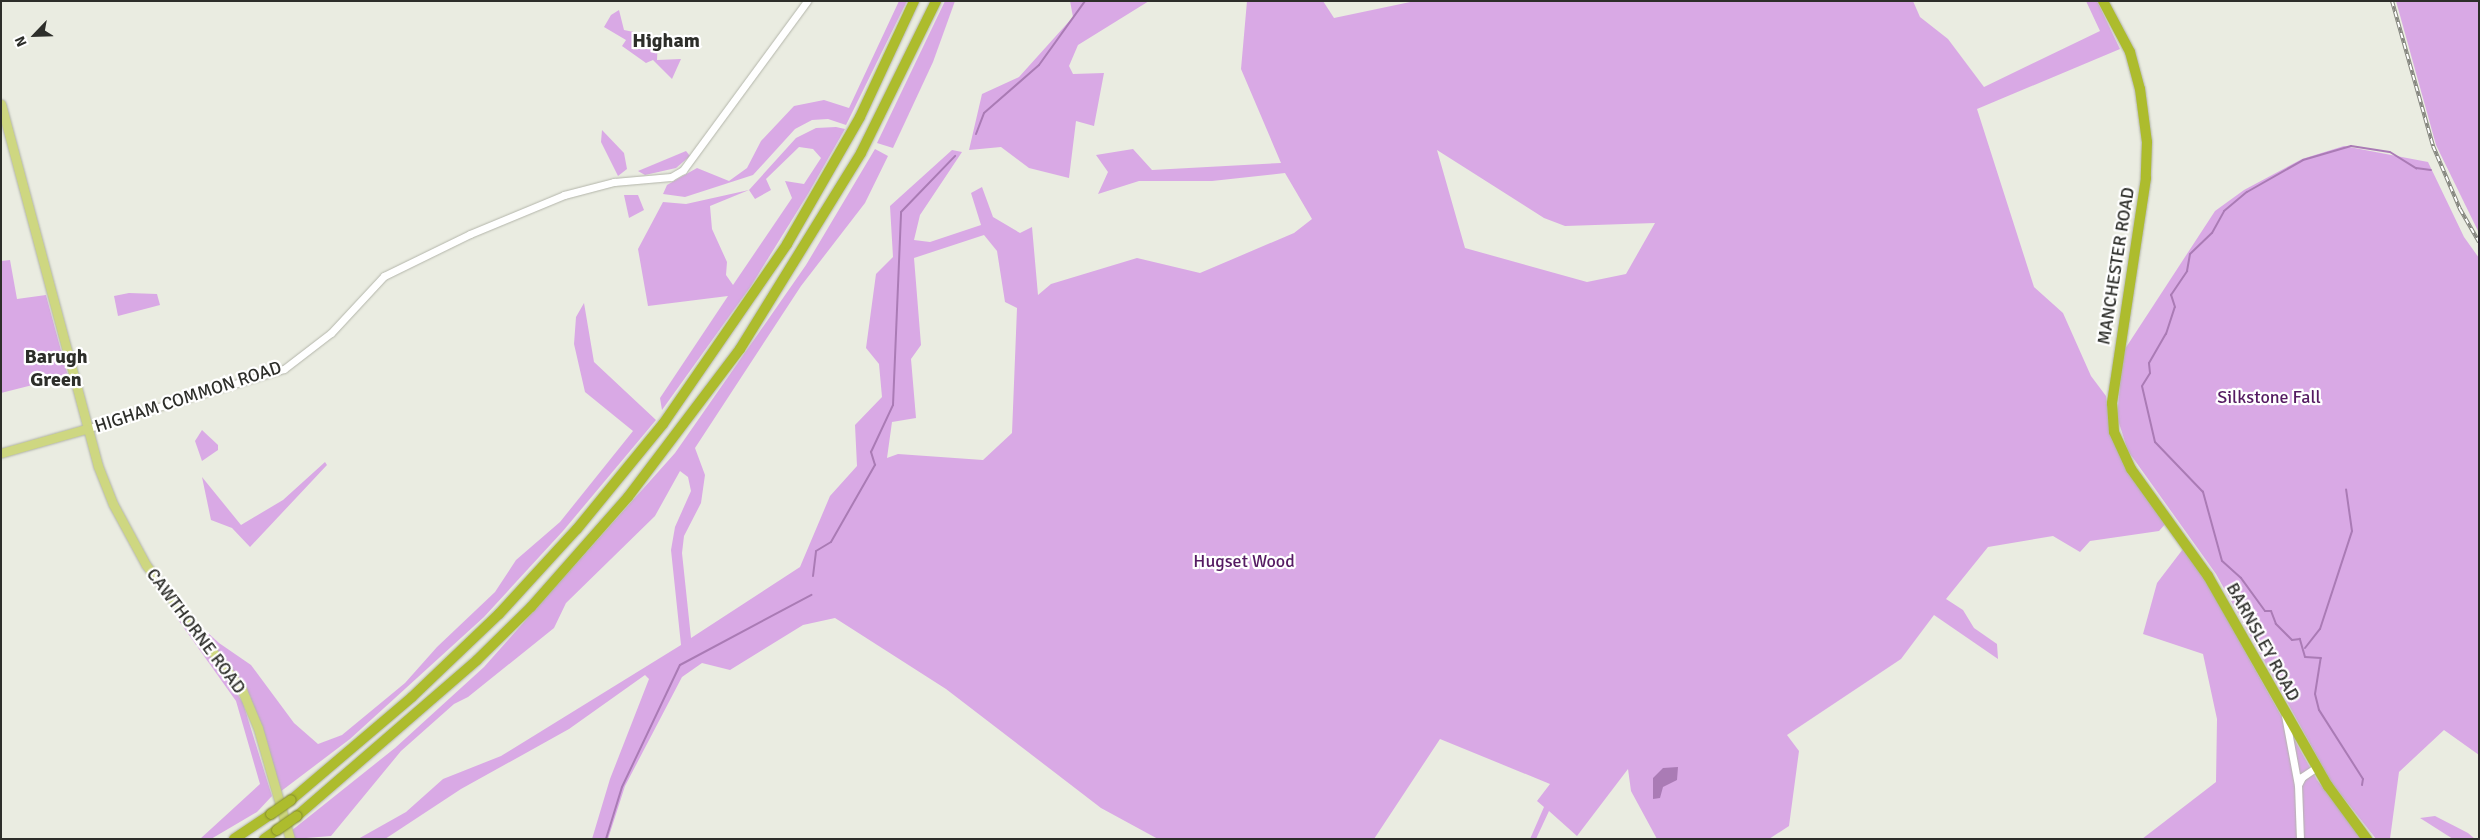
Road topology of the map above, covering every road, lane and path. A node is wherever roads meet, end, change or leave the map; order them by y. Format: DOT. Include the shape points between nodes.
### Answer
graph roads {
  1 [pos="807,1"];
  2 [pos="914,1"];
  3 [pos="936,1"];
  4 [pos="2103,1"];
  5 [pos="1,104"];
  6 [pos="86,429"];
  7 [pos="1,453"];
  8 [pos="2174,525"];
  9 [pos="2284,710"];
  10 [pos="2317,767"];
  11 [pos="2298,785"];
  12 [pos="234,839"];
  13 [pos="264,839"];
  14 [pos="290,839"];
  15 [pos="2300,839"];
  16 [pos="2367,839"];
  1 -- 6 [label="street, HIGHAM COMMON ROAD" via="683,170 671,177 614,182 564,195 470,234 384,276 330,334 284,369"];
  2 -- 12 [label="highway, bridge" via="846,145 787,244 651,440 577,530 499,614 412,697 291,800"];
  3 -- 13 [label="highway, bridge" via="861,154 740,349 663,452 531,607 477,660 297,816"];
  4 -- 8 [label="highway, MANCHESTER ROAD" via="2130,52 2140,89 2147,142 2146,178 2111,420 2131,469"];
  5 -- 6 [label="main road, CAWTHORNE ROAD"];
  6 -- 7 [label="main road"];
  6 -- 14 [label="main road, CAWTHORNE ROAD" via="112,504 136,548 167,594 242,690 258,728"];
  8 -- 9 [label="highway, BARNSLEY ROAD"];
  9 -- 10 [label="highway"];
  9 -- 11 [label="street, BARNSLEY ROAD"];
  10 -- 11 [label="street" via="2302,777"];
  10 -- 16 [label="highway"];
  11 -- 15 [label="street, BARNSLEY ROAD"];
}
